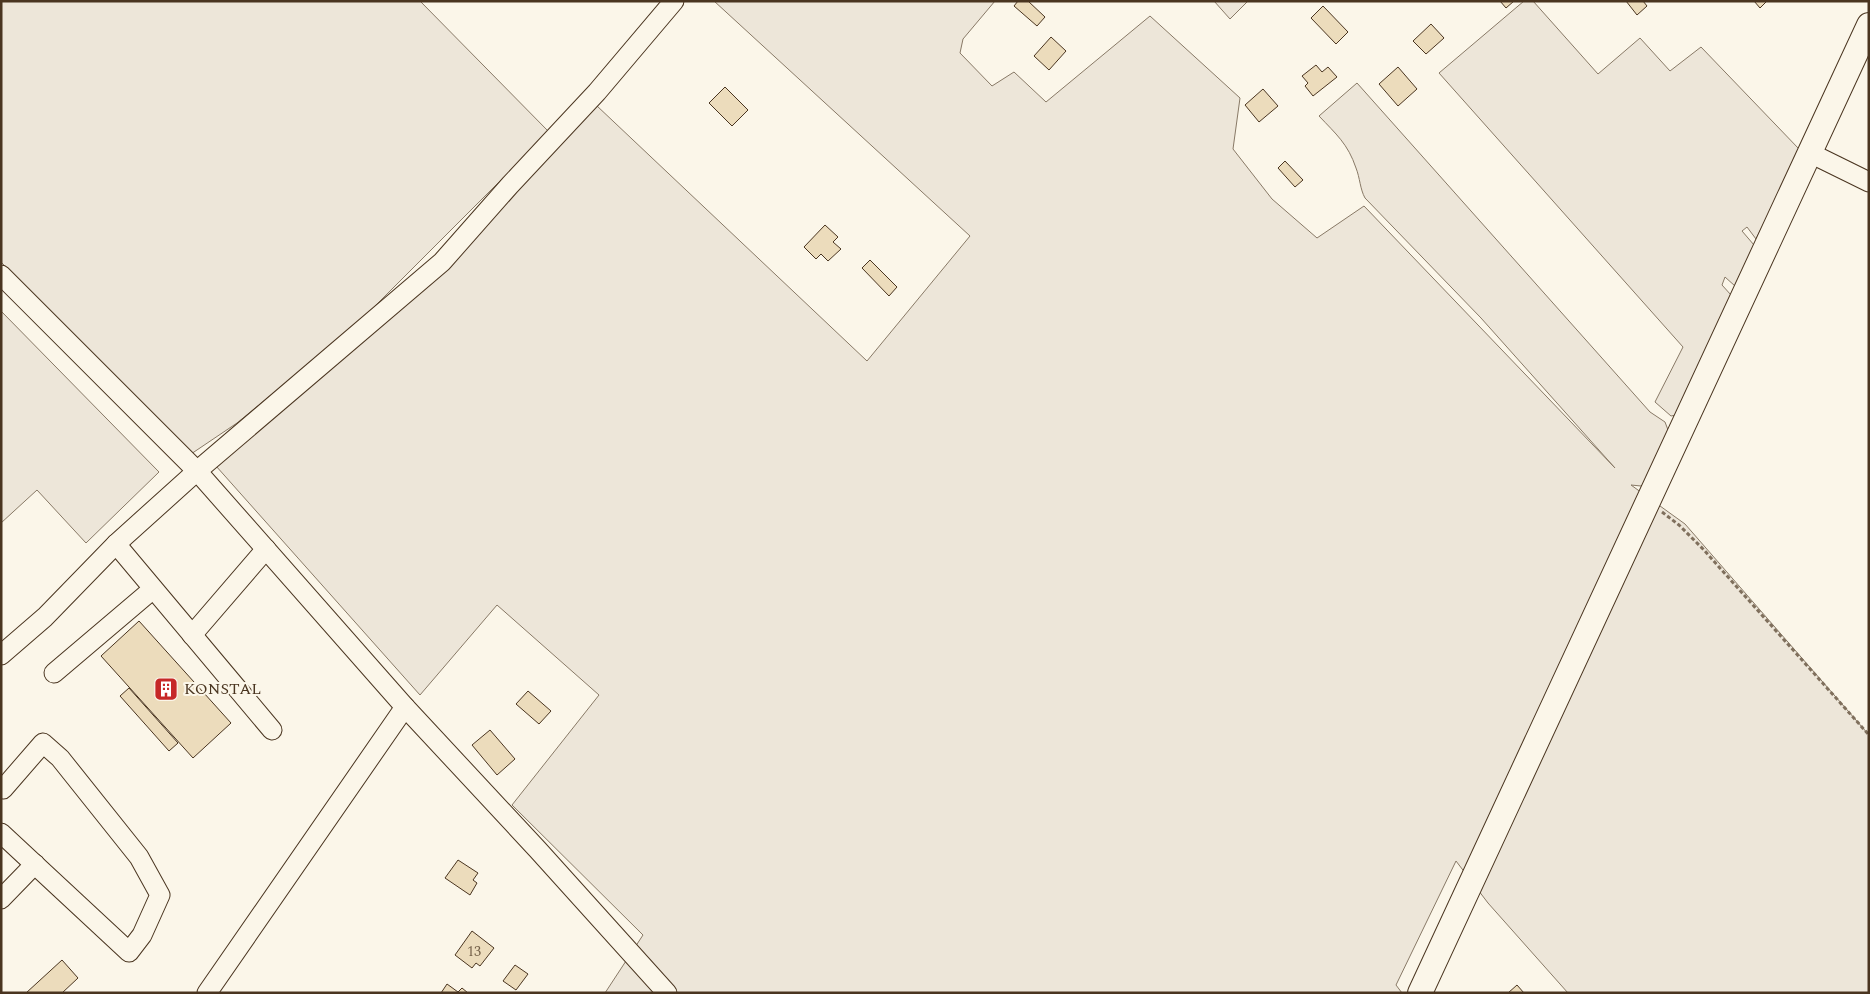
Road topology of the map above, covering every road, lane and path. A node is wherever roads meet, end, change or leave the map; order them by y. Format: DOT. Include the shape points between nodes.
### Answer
graph roads {
  1 [pos="673,3"];
  2 [pos="1869,25"];
  3 [pos="1810,153"];
  4 [pos="1869,182"];
  5 [pos="1,276"];
  6 [pos="197,471"];
  7 [pos="1647,503"];
  8 [pos="116,544"];
  9 [pos="266,549"];
  10 [pos="153,589"];
  11 [pos="192,635"];
  12 [pos="1,655"];
  13 [pos="54,673"];
  14 [pos="405,707"];
  15 [pos="272,730"];
  16 [pos="1869,736"];
  17 [pos="3,789"];
  18 [pos="1,833"];
  19 [pos="35,864"];
  20 [pos="1,899"];
  21 [pos="207,993"];
  22 [pos="666,993"];
  23 [pos="1420,993"];
  1 -- 6 [label="street" via="597,92 442,262"];
  2 -- 3 [label="main road"];
  3 -- 4 [label="street"];
  3 -- 7 [label="main road"];
  5 -- 6 [label="street"];
  6 -- 8 [label="street"];
  6 -- 9 [label="street"];
  7 -- 16 [label="path" via="1679,525 1703,549"];
  7 -- 23 [label="main road"];
  8 -- 10 [label="street"];
  8 -- 12 [label="street"];
  9 -- 11 [label="street"];
  9 -- 14 [label="street"];
  10 -- 11 [label="street"];
  10 -- 13 [label="street"];
  11 -- 15 [label="street"];
  14 -- 21 [label="street"];
  14 -- 22 [label="street"];
  17 -- 19 [label="street" via="43,743 60,758 139,857 160,895 142,935 128,952"];
  18 -- 19 [label="street"];
  19 -- 20 [label="street"];
}
